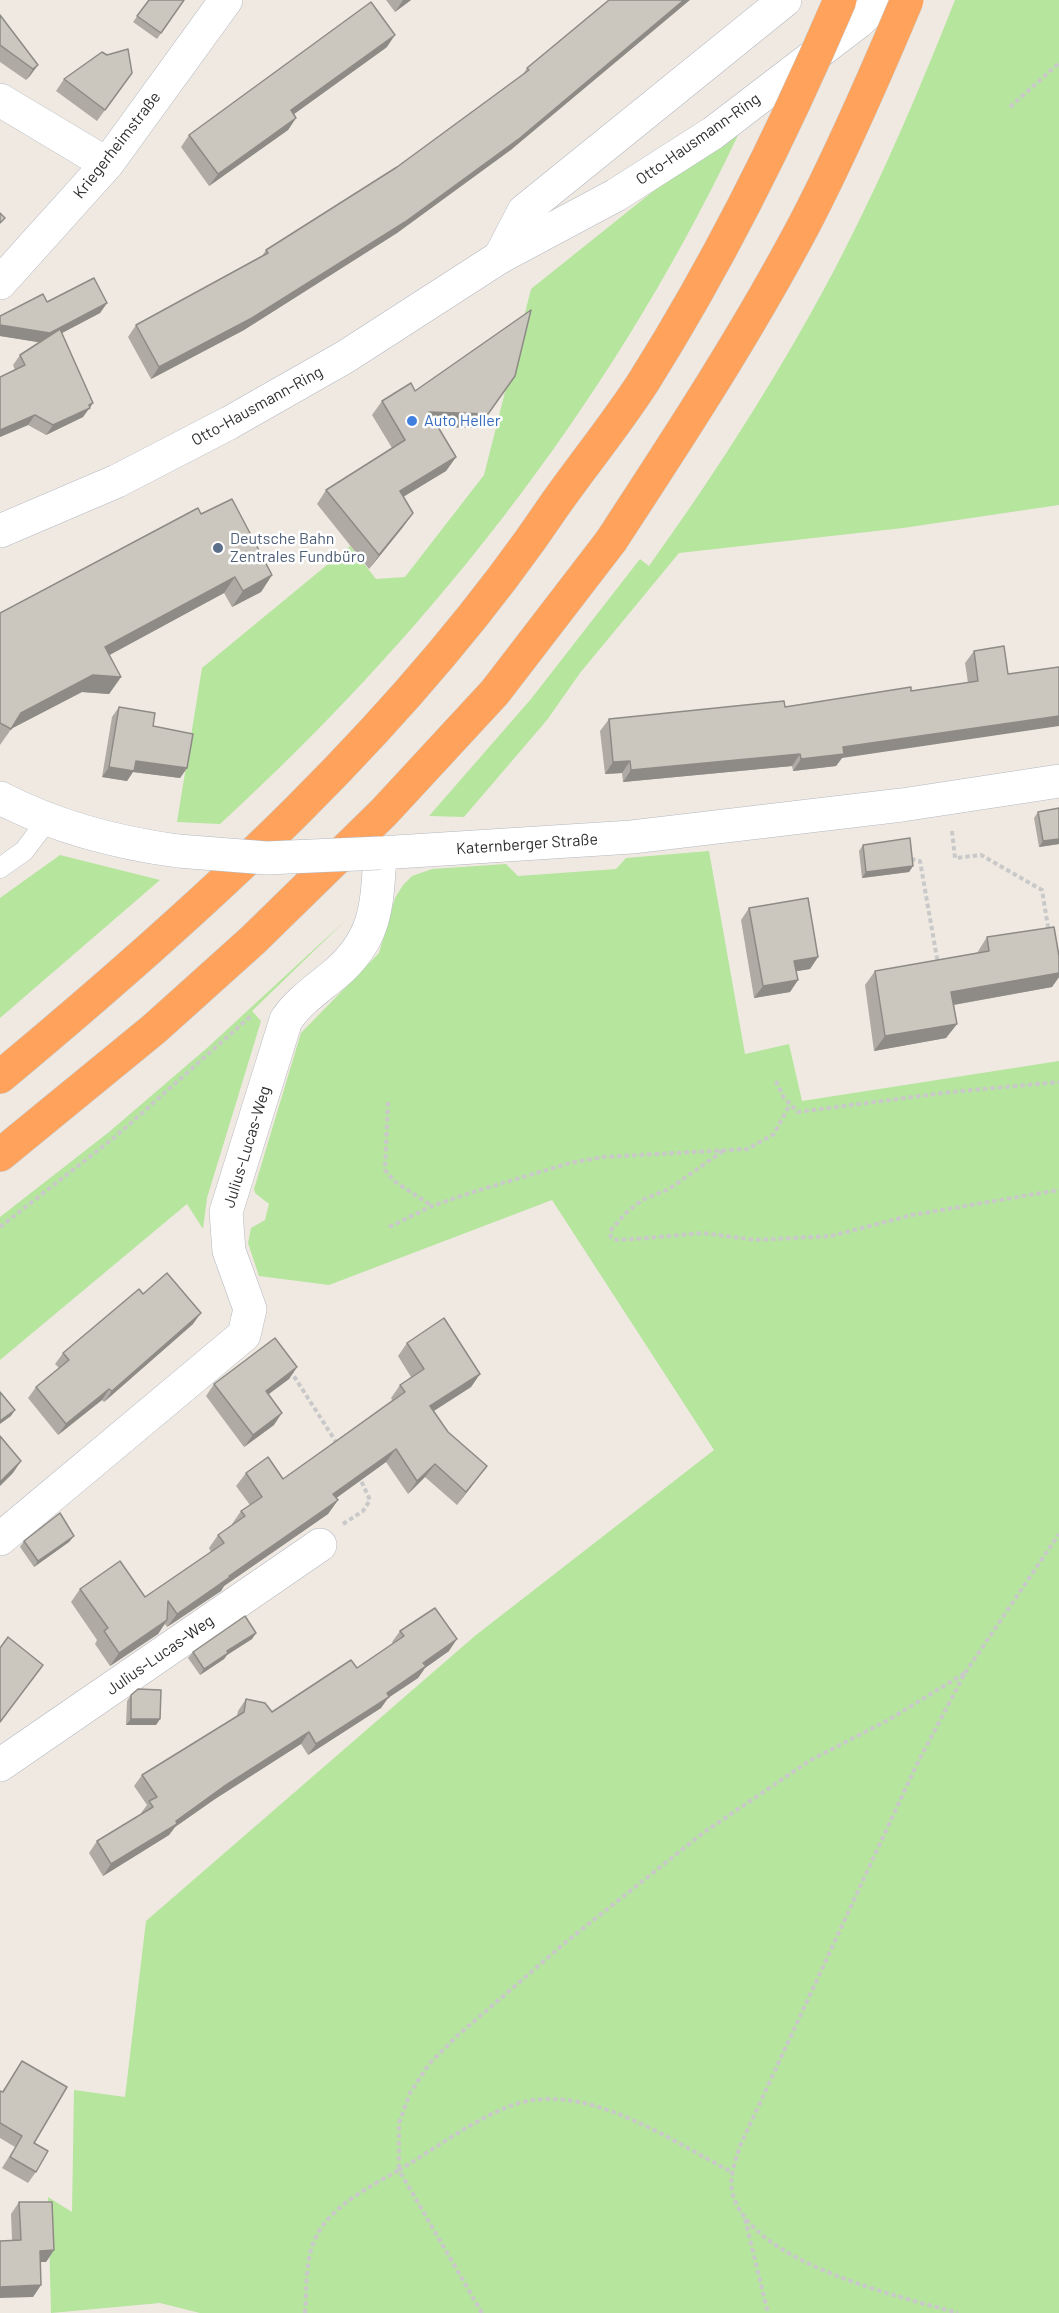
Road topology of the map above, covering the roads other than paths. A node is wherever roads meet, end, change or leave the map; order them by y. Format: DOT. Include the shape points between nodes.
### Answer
graph roads {
  1 [pos="226,0"];
  2 [pos="785,0"];
  3 [pos="840,0"];
  4 [pos="882,0"];
  5 [pos="907,0"];
  6 [pos="0,100"];
  7 [pos="107,164"];
  8 [pos="500,257"];
  9 [pos="0,283"];
  10 [pos="0,531"];
  11 [pos="1059,781"];
  12 [pos="0,798"];
  13 [pos="49,818"];
  14 [pos="380,854"];
  15 [pos="0,868"];
  16 [pos="0,1077"];
  17 [pos="0,1155"];
  18 [pos="0,1539"];
  19 [pos="320,1545"];
  20 [pos="0,1766"];
  1 -- 7 [label="street, Kriegerheimstraße"];
  2 -- 8 [label="street, Otto-Hausmann-Ring" via="524,211"];
  3 -- 16 [label="highway, bridge" via="807,78 688,307 643,383 509,572 340,766 197,907"];
  4 -- 8 [label="street, Otto-Hausmann-Ring" via="713,133 663,167"];
  5 -- 17 [label="highway, bridge" via="805,224 738,341 610,541 495,692 384,812 253,940 154,1029"];
  6 -- 7 [label="street"];
  7 -- 9 [label="street, Kriegerheimstraße"];
  8 -- 10 [label="street, Otto-Hausmann-Ring" via="345,357 229,423 117,481"];
  11 -- 14 [label="street, Katernberger Straße" via="632,837"];
  12 -- 13 [label="street, Katernberger Straße"];
  13 -- 14 [label="street, Katernberger Straße, bridge" via="146,847 178,851 267,858"];
  13 -- 15 [label="lane" via="24,850"];
  14 -- 18 [label="street, Julius-Lucas-Weg" via="373,924 339,971 293,1010 278,1040 226,1212 229,1251 250,1309 244,1335"];
  19 -- 20 [label="street, Julius-Lucas-Weg"];
}
